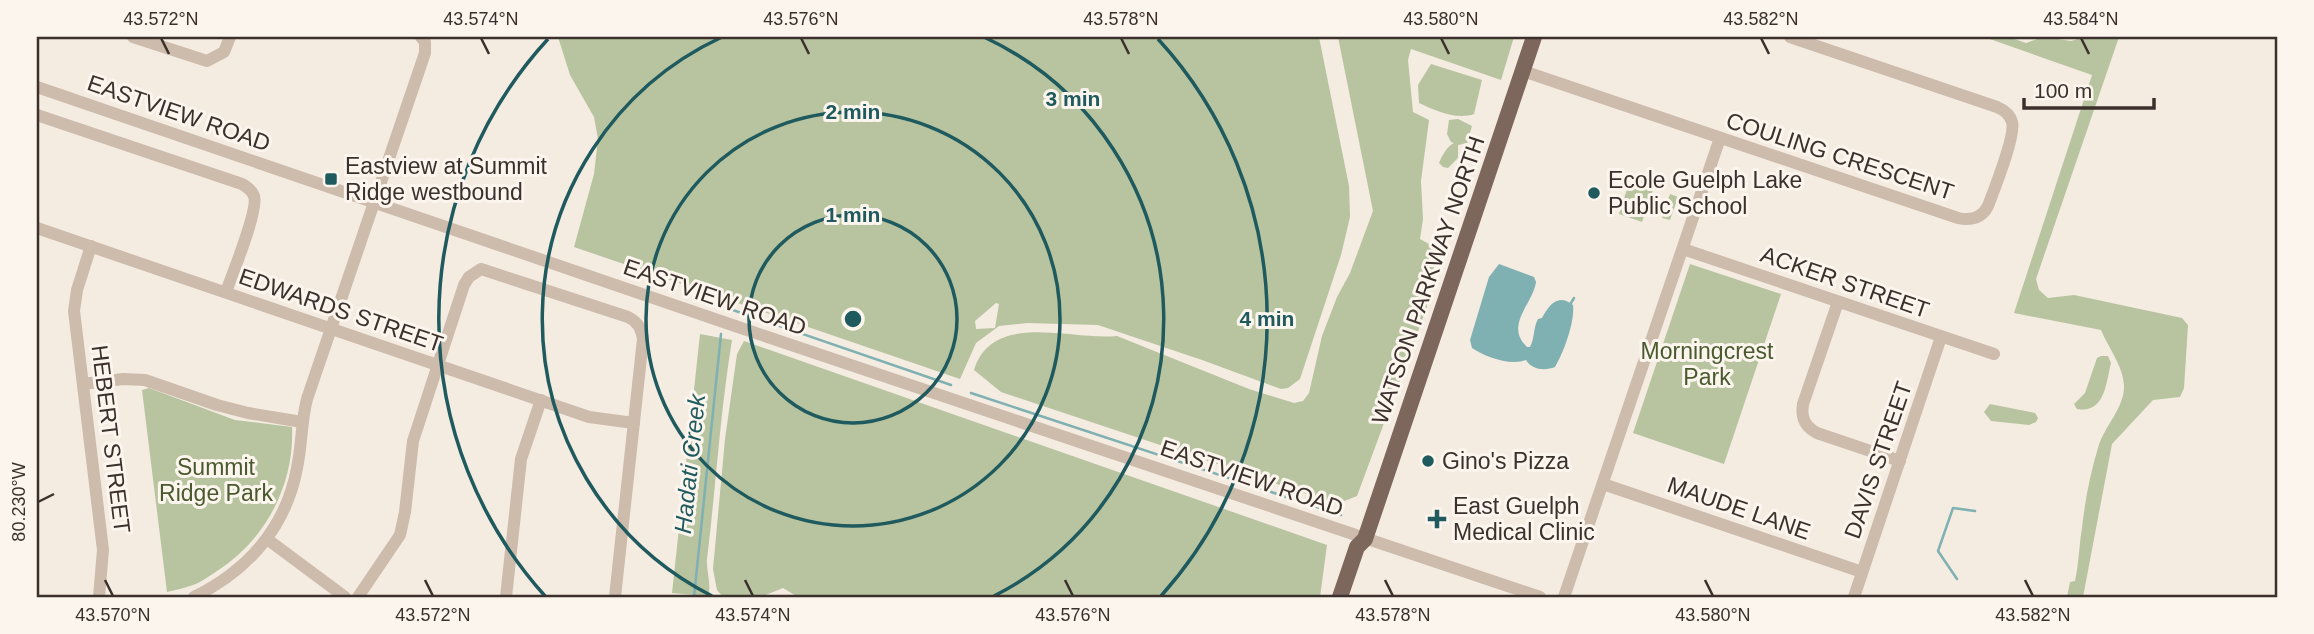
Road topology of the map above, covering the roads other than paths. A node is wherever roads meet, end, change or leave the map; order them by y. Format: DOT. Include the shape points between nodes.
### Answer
graph roads {
  1 [pos="133,37"];
  2 [pos="230,37"];
  3 [pos="421,37"];
  4 [pos="1534,37"];
  5 [pos="1790,37"];
  6 [pos="1523,71"];
  7 [pos="37,87"];
  8 [pos="37,115"];
  9 [pos="1720,138"];
  10 [pos="374,202"];
  11 [pos="37,228"];
  12 [pos="91,246"];
  13 [pos="1683,249"];
  14 [pos="226,292"];
  15 [pos="1838,302"];
  16 [pos="331,328"];
  17 [pos="1941,337"];
  18 [pos="1994,354"];
  19 [pos="438,365"];
  20 [pos="83,384"];
  21 [pos="541,400"];
  22 [pos="302,422"];
  23 [pos="634,423"];
  24 [pos="1900,461"];
  25 [pos="1603,484"];
  26 [pos="267,539"];
  27 [pos="1365,539"];
  28 [pos="1862,572"];
  29 [pos="99,597"];
  30 [pos="194,597"];
  31 [pos="345,597"];
  32 [pos="358,597"];
  33 [pos="506,597"];
  34 [pos="615,597"];
  35 [pos="1340,597"];
  36 [pos="1351,597"];
  37 [pos="1540,597"];
  38 [pos="1564,597"];
  39 [pos="1854,597"];
  1 -- 2 [label="street" via="207,61 224,52"];
  3 -- 10 [label="street" via="425,53"];
  4 -- 6 [label="main road, WATSON PARKWAY NORTH"];
  5 -- 9 [label="street, COULING CRESCENT" via="2007,112 2013,130 1986,210 1974,219 1964,219"];
  6 -- 9 [label="street, COULING CRESCENT"];
  6 -- 27 [label="main road, WATSON PARKWAY NORTH"];
  7 -- 10 [label="street, EASTVIEW ROAD"];
  8 -- 14 [label="street" via="250,189 254,211"];
  9 -- 13 [label="street"];
  10 -- 16 [label="street"];
  10 -- 27 [label="street, EASTVIEW ROAD"];
  11 -- 12 [label="street, EDWARDS STREET"];
  12 -- 14 [label="street, EDWARDS STREET"];
  12 -- 20 [label="street, HEBERT STREET" via="74,311"];
  13 -- 15 [label="street, ACKER STREET"];
  13 -- 25 [label="street"];
  14 -- 16 [label="street, EDWARDS STREET"];
  15 -- 17 [label="street, ACKER STREET"];
  15 -- 24 [label="street" via="1802,418 1817,433"];
  16 -- 19 [label="street, EDWARDS STREET"];
  16 -- 22 [label="street"];
  17 -- 18 [label="street, ACKER STREET"];
  17 -- 24 [label="street, DAVIS STREET"];
  19 -- 21 [label="street, EDWARDS STREET"];
  19 -- 23 [label="street" via="464,285 474,272 487,270 637,322 643,339"];
  19 -- 32 [label="street" via="413,441 400,535"];
  20 -- 22 [label="street" via="145,380 217,405"];
  20 -- 29 [label="street, HEBERT STREET" via="103,550"];
  21 -- 23 [label="street, EDWARDS STREET" via="589,417"];
  21 -- 33 [label="street" via="521,459"];
  22 -- 26 [label="street" via="292,489"];
  23 -- 34 [label="street"];
  24 -- 28 [label="street, DAVIS STREET"];
  25 -- 28 [label="street, MAUDE LANE"];
  25 -- 38 [label="street"];
  26 -- 30 [label="street" via="240,569"];
  26 -- 31 [label="street"];
  27 -- 35 [label="main road, WATSON PARKWAY NORTH" via="1356,547"];
  27 -- 36 [label="main road, WATSON PARKWAY NORTH" via="1367,551"];
  27 -- 37 [label="street, EASTVIEW ROAD"];
  28 -- 39 [label="street, DAVIS STREET"];
}
